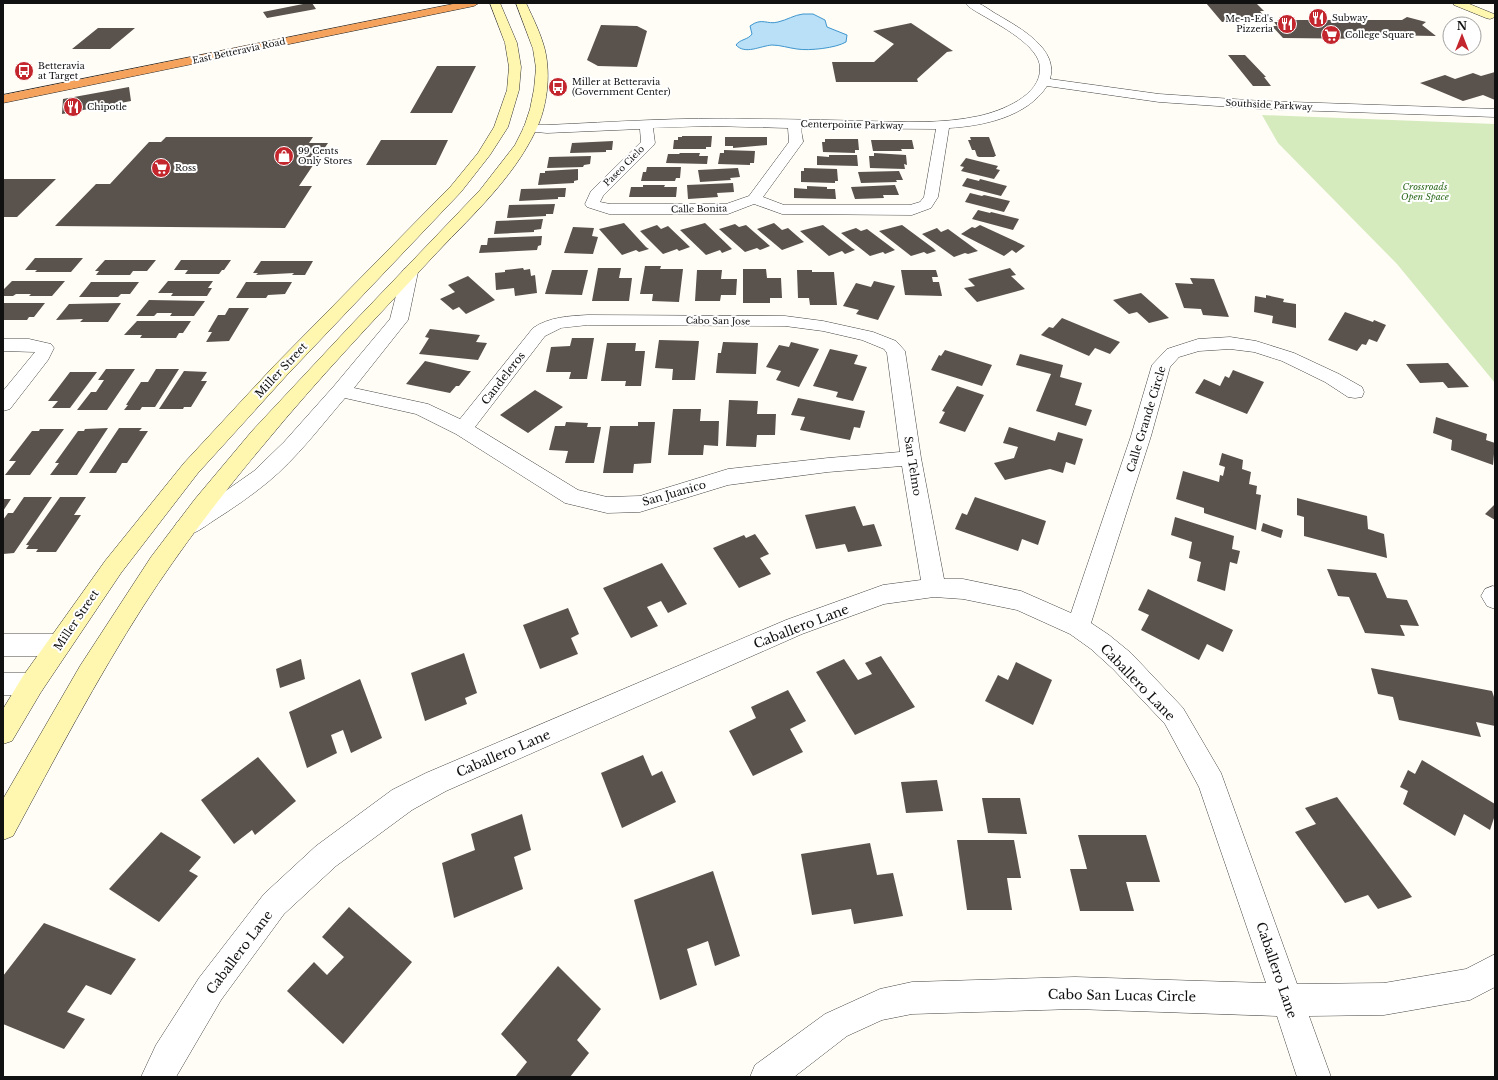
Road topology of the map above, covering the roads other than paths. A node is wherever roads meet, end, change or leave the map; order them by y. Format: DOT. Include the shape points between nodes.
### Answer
graph roads {
  1 [pos="474,3"];
  2 [pos="496,3"];
  3 [pos="521,3"];
  4 [pos="970,3"];
  5 [pos="1458,3"];
  6 [pos="1473,3"];
  7 [pos="1493,17"];
  8 [pos="154,54"];
  9 [pos="160,67"];
  10 [pos="515,67"];
  11 [pos="1044,82"];
  12 [pos="3,99"];
  13 [pos="1495,113"];
  14 [pos="521,124"];
  15 [pos="646,125"];
  16 [pos="794,125"];
  17 [pos="943,125"];
  18 [pos="754,199"];
  19 [pos="592,204"];
  20 [pos="410,272"];
  21 [pos="545,328"];
  22 [pos="3,345"];
  23 [pos="890,345"];
  24 [pos="341,391"];
  25 [pos="1355,392"];
  26 [pos="3,404"];
  27 [pos="463,429"];
  28 [pos="911,458"];
  29 [pos="185,528"];
  30 [pos="934,588"];
  31 [pos="1078,627"];
  32 [pos="3,645"];
  33 [pos="59,645"];
  34 [pos="3,684"];
  35 [pos="32,684"];
  36 [pos="3,732"];
  37 [pos="3,826"];
  38 [pos="1495,970"];
  39 [pos="1287,1000"];
  40 [pos="158,1077"];
  41 [pos="767,1077"];
  42 [pos="1314,1077"];
  1 -- 9 [label="highway, East Betteravia Road"];
  2 -- 10 [label="street, Miller Street" via="511,43"];
  3 -- 14 [label="street" via="539,49 542,82 535,115"];
  4 -- 11 [label="street" via="1034,45 1044,58 1047,70"];
  5 -- 7 [label="street"];
  6 -- 7 [label="street"];
  8 -- 9 [label="highway"];
  9 -- 12 [label="highway, East Betteravia Road"];
  10 -- 14 [label="street" via="523,75 525,85"];
  10 -- 33 [label="street, Miller Street" via="513,90 501,127 483,155 456,189 280,371 191,468 113,567"];
  11 -- 13 [label="street, Southside Parkway" via="1159,98 1239,104"];
  11 -- 17 [label="street, Centerpointe Parkway" via="1033,96 1017,106 989,117"];
  14 -- 15 [label="street, Centerpointe Parkway"];
  14 -- 20 [label="street" via="510,161 485,193"];
  15 -- 16 [label="street, Centerpointe Parkway" via="711,122"];
  15 -- 19 [label="street, Paseo Cielo" via="648,143 596,194"];
  16 -- 17 [label="street, Centerpointe Parkway"];
  16 -- 18 [label="street" via="796,142"];
  17 -- 18 [label="street" via="931,197 922,208 782,209"];
  18 -- 19 [label="street, Calle Bonita" via="728,209 609,209"];
  20 -- 24 [label="street" via="399,320"];
  20 -- 29 [label="street" via="232,467"];
  21 -- 23 [label="street, Cabo San Jose" via="559,322 588,320 785,321 838,329"];
  21 -- 27 [label="street, Candeleros" via="539,332"];
  22 -- 26 [label="street" via="45,348 42,356"];
  23 -- 28 [label="street, San Telmo" via="896,351"];
  24 -- 27 [label="street, San Juanico" via="421,409"];
  24 -- 29 [label="street" via="262,476"];
  25 -- 31 [label="street, Calle Grande Circle" via="1288,357 1256,347 1230,343 1198,344 1173,353 1161,365 1141,436"];
  27 -- 28 [label="street, San Juanico" via="572,496 607,505 640,504 728,477 828,464"];
  28 -- 30 [label="street, San Telmo"];
  29 -- 37 [label="street" via="148,580 72,704"];
  30 -- 31 [label="street, Caballero Lane" via="963,589 1021,601"];
  30 -- 40 [label="street, Caballero Lane" via="883,595 794,627 444,779 402,800 326,856 274,904 210,988"];
  31 -- 39 [label="street, Caballero Lane" via="1122,661 1174,716 1212,782"];
  32 -- 33 [label="street"];
  33 -- 35 [label="street, Miller Street"];
  34 -- 35 [label="street"];
  35 -- 36 [label="street, Miller Street"];
  38 -- 39 [label="street, Cabo San Lucas Circle" via="1470,984 1384,999"];
  39 -- 41 [label="street, Cabo San Lucas Circle" via="1075,993 912,998 880,1005 836,1025"];
  39 -- 42 [label="street, Caballero Lane"];
}
